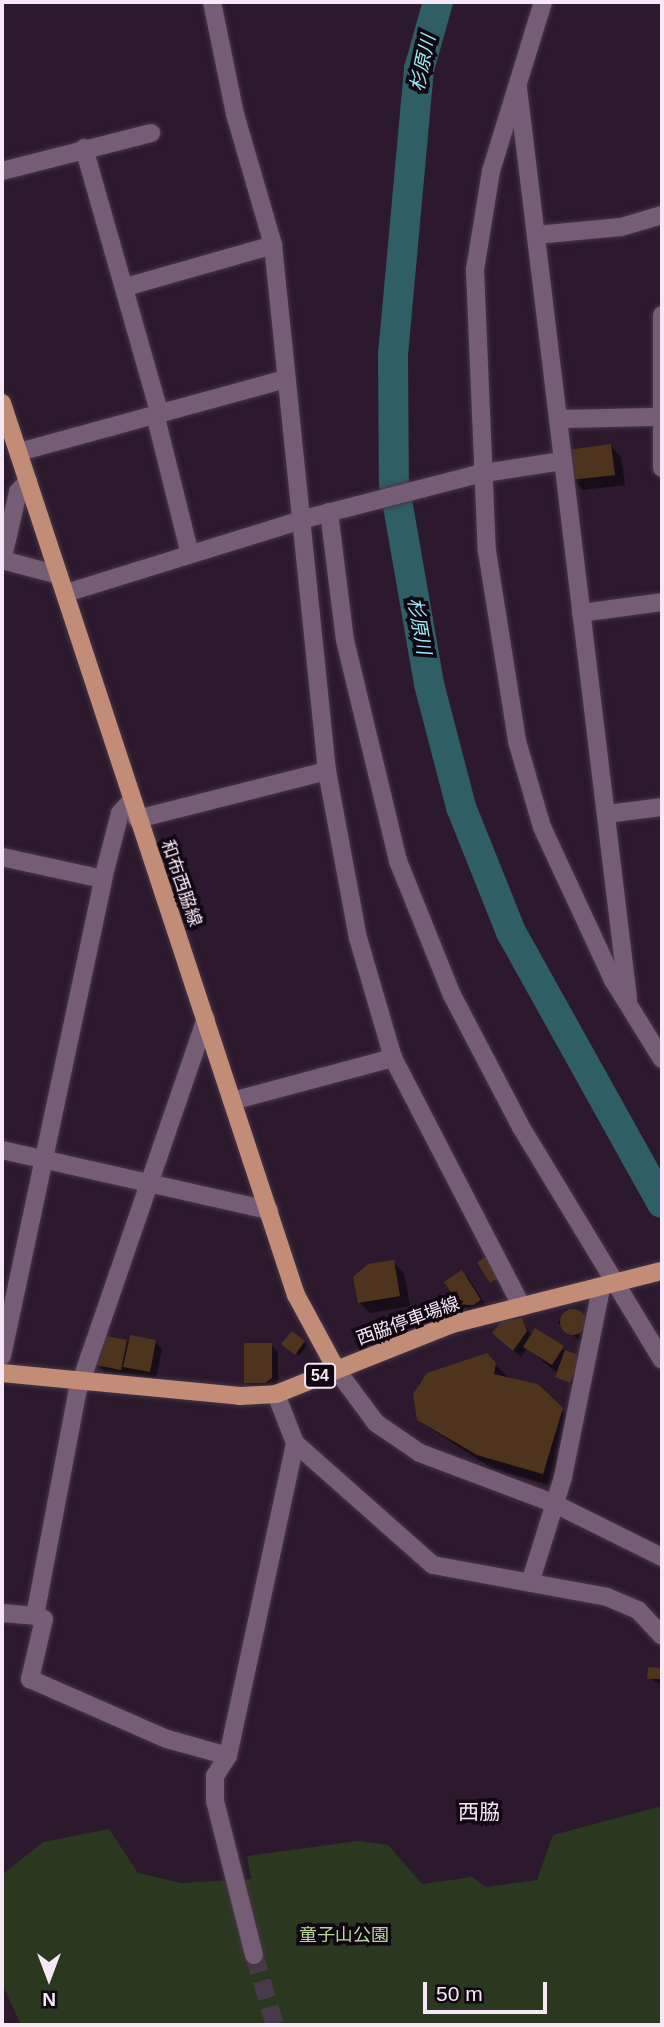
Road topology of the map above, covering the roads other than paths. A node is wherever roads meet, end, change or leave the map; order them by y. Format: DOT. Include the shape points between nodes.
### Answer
graph roads {
  1 [pos="212,2"];
  2 [pos="543,2"];
  3 [pos="517,81"];
  4 [pos="151,133"];
  5 [pos="84,148"];
  6 [pos="2,171"];
  7 [pos="662,215"];
  8 [pos="536,234"];
  9 [pos="274,245"];
  10 [pos="126,287"];
  11 [pos="662,315"];
  12 [pos="286,379"];
  13 [pos="2,402"];
  14 [pos="157,413"];
  15 [pos="659,414"];
  16 [pos="558,419"];
  17 [pos="19,452"];
  18 [pos="562,461"];
  19 [pos="662,468"];
  20 [pos="481,474"];
  21 [pos="28,481"];
  22 [pos="332,512"];
  23 [pos="301,522"];
  24 [pos="190,554"];
  25 [pos="2,561"];
  26 [pos="59,575"];
  27 [pos="66,593"];
  28 [pos="662,602"];
  29 [pos="580,613"];
  30 [pos="327,771"];
  31 [pos="131,801"];
  32 [pos="662,807"];
  33 [pos="607,814"];
  34 [pos="137,819"];
  35 [pos="2,857"];
  36 [pos="103,879"];
  37 [pos="628,1001"];
  38 [pos="205,1019"];
  39 [pos="393,1058"];
  40 [pos="662,1059"];
  41 [pos="232,1101"];
  42 [pos="2,1150"];
  43 [pos="42,1161"];
  44 [pos="144,1182"];
  45 [pos="269,1210"];
  46 [pos="662,1271"];
  47 [pos="624,1283"];
  48 [pos="601,1289"];
  49 [pos="522,1307"];
  50 [pos="2,1356"];
  51 [pos="662,1360"];
  52 [pos="336,1370"];
  53 [pos="2,1373"];
  54 [pos="82,1377"];
  55 [pos="276,1394"];
  56 [pos="295,1443"];
  57 [pos="553,1503"];
  58 [pos="662,1557"];
  59 [pos="530,1583"];
  60 [pos="2,1613"];
  61 [pos="34,1616"];
  62 [pos="662,1636"];
  63 [pos="228,1756"];
  64 [pos="254,1955"];
  1 -- 9 [label="street" via="235,114"];
  2 -- 3 [label="street"];
  3 -- 8 [label="street"];
  3 -- 20 [label="street" via="486,196 475,270"];
  4 -- 5 [label="street"];
  5 -- 6 [label="street"];
  5 -- 10 [label="street"];
  7 -- 8 [label="street" via="621,227"];
  8 -- 16 [label="street"];
  9 -- 10 [label="street"];
  9 -- 12 [label="street"];
  10 -- 14 [label="street"];
  11 -- 15 [label="street"];
  12 -- 14 [label="street"];
  12 -- 23 [label="street"];
  13 -- 17 [label="main road, 和布西脇線"];
  14 -- 17 [label="street"];
  14 -- 24 [label="street"];
  15 -- 16 [label="street"];
  15 -- 19 [label="street"];
  16 -- 18 [label="street"];
  17 -- 21 [label="main road, 和布西脇線"];
  18 -- 20 [label="street"];
  18 -- 29 [label="street"];
  20 -- 22 [label="street"];
  20 -- 37 [label="street" via="496,629 517,741 542,827"];
  21 -- 25 [label="street" via="18,492"];
  21 -- 26 [label="main road, 和布西脇線"];
  22 -- 23 [label="street"];
  22 -- 47 [label="street" via="345,640 398,861 452,995 521,1127"];
  23 -- 24 [label="street"];
  23 -- 30 [label="street"];
  24 -- 27 [label="street"];
  25 -- 26 [label="street"];
  26 -- 27 [label="main road, 和布西脇線"];
  27 -- 31 [label="main road, 和布西脇線"];
  28 -- 29 [label="street"];
  29 -- 33 [label="street"];
  30 -- 34 [label="street"];
  30 -- 39 [label="street" via="358,938"];
  31 -- 34 [label="main road, 和布西脇線"];
  31 -- 36 [label="street" via="120,813"];
  32 -- 33 [label="street"];
  33 -- 37 [label="street"];
  34 -- 38 [label="main road, 和布西脇線"];
  35 -- 36 [label="street"];
  36 -- 43 [label="street"];
  37 -- 40 [label="street"];
  38 -- 41 [label="main road, 和布西脇線"];
  38 -- 44 [label="street"];
  39 -- 41 [label="street"];
  39 -- 49 [label="street"];
  41 -- 45 [label="main road, 和布西脇線"];
  42 -- 43 [label="street"];
  43 -- 44 [label="street"];
  43 -- 50 [label="street"];
  44 -- 45 [label="street"];
  44 -- 54 [label="street"];
  45 -- 52 [label="main road, 和布西脇線" via="296,1295"];
  46 -- 47 [label="main road, 西脇停車場線 / 54"];
  47 -- 48 [label="main road, 西脇停車場線 / 54"];
  47 -- 51 [label="street"];
  48 -- 49 [label="main road, 西脇停車場線 / 54"];
  48 -- 57 [label="street"];
  49 -- 52 [label="main road, 西脇停車場線 / 54" via="452,1324"];
  52 -- 55 [label="main road, 西脇停車場線 / 54"];
  52 -- 57 [label="street" via="376,1423 420,1452"];
  53 -- 54 [label="main road, 西脇停車場線 / 54"];
  54 -- 55 [label="main road, 西脇停車場線 / 54" via="240,1396"];
  54 -- 61 [label="street"];
  55 -- 56 [label="street"];
  56 -- 59 [label="street" via="433,1565"];
  56 -- 63 [label="street"];
  57 -- 58 [label="street"];
  57 -- 59 [label="street"];
  59 -- 62 [label="street" via="629,1604"];
  60 -- 61 [label="street"];
  61 -- 63 [label="street" via="44,1619 30,1679 167,1739"];
  63 -- 64 [label="street" via="215,1776 215,1801"];
}
